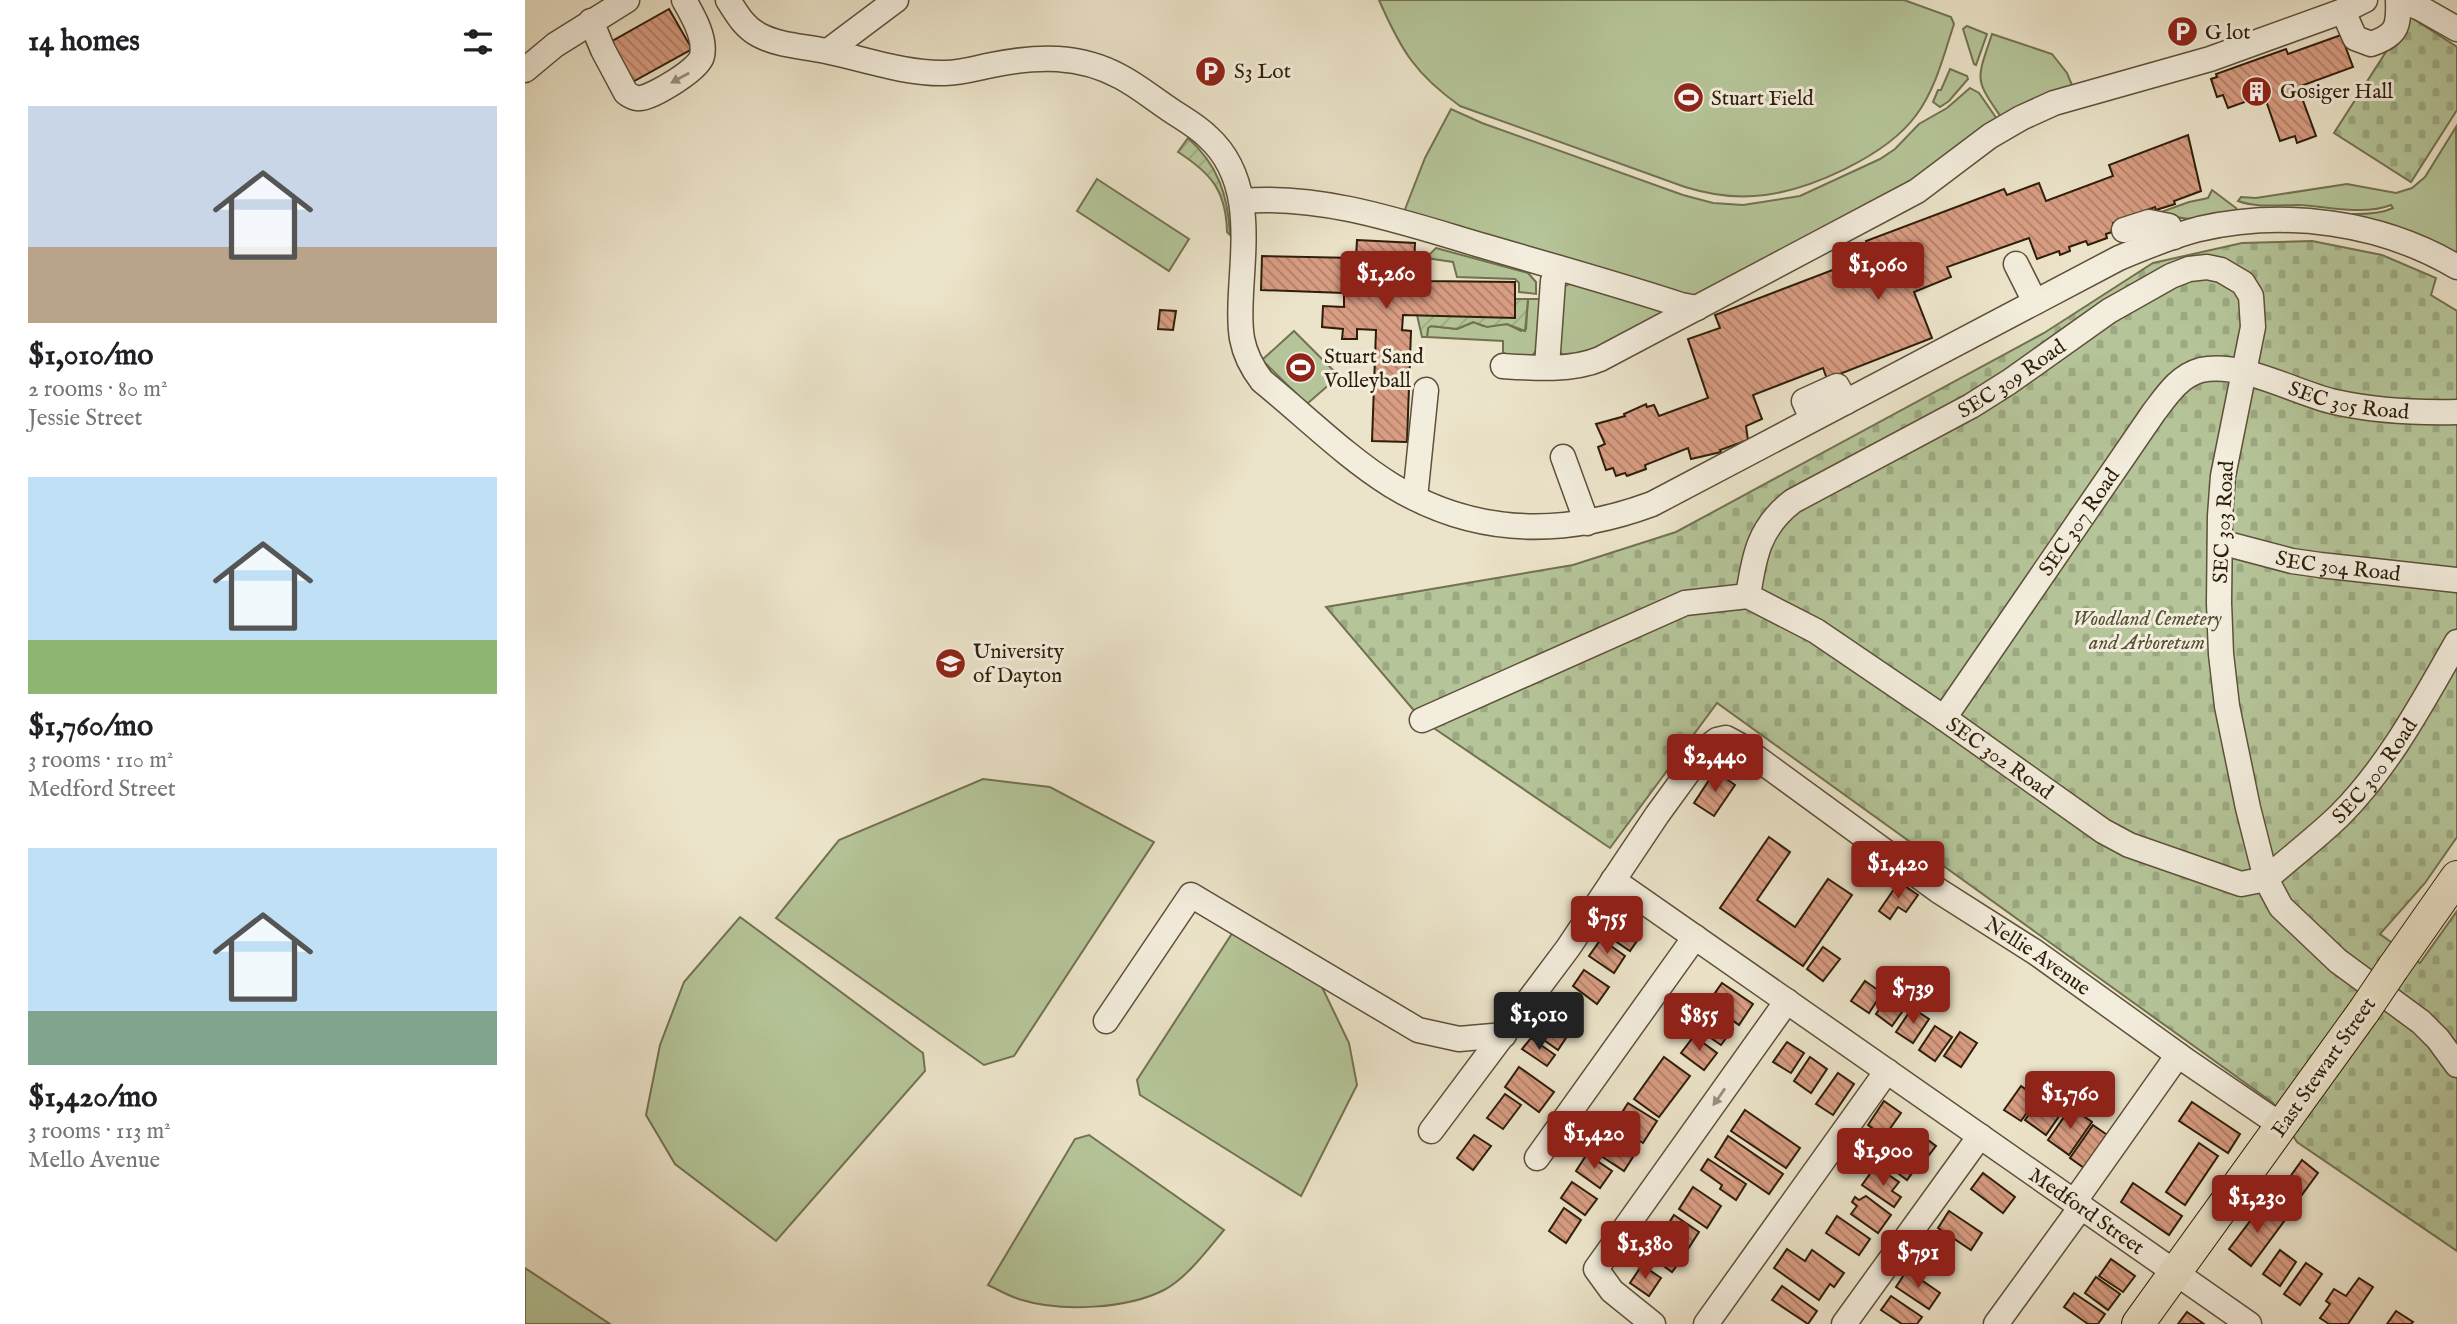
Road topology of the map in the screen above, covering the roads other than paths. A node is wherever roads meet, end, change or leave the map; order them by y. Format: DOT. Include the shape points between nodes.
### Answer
graph roads {
  1 [pos="627,0"];
  2 [pos="684,0"];
  3 [pos="729,0"];
  4 [pos="896,0"];
  5 [pos="2365,0"];
  6 [pos="2399,0"];
  7 [pos="2343,11"];
  8 [pos="591,21"];
  9 [pos="2457,29"];
  10 [pos="828,51"];
  11 [pos="525,70"];
  12 [pos="1242,201"];
  13 [pos="2124,230"];
  14 [pos="2174,237"];
  15 [pos="2017,264"];
  16 [pos="2457,267"];
  17 [pos="1558,268"];
  18 [pos="2035,302"];
  19 [pos="1697,308"];
  20 [pos="1503,366"];
  21 [pos="1547,366"];
  22 [pos="2243,372"];
  23 [pos="1426,390"];
  24 [pos="2457,412"];
  25 [pos="1563,457"];
  26 [pos="1415,498"];
  27 [pos="1587,523"];
  28 [pos="2220,542"];
  29 [pos="2457,580"];
  30 [pos="1748,596"];
  31 [pos="2457,642"];
  32 [pos="1944,718"];
  33 [pos="1422,720"];
  34 [pos="2457,877"];
  35 [pos="2266,879"];
  36 [pos="1613,880"];
  37 [pos="1695,937"];
  38 [pos="1787,1001"];
  39 [pos="1105,1021"];
  40 [pos="1504,1035"];
  41 [pos="2178,1055"];
  42 [pos="2457,1063"];
  43 [pos="1887,1071"];
  44 [pos="2282,1126"];
  45 [pos="1431,1131"];
  46 [pos="1980,1136"];
  47 [pos="1537,1158"];
  48 [pos="2078,1205"];
  49 [pos="2176,1272"];
  50 [pos="1653,1324"];
  51 [pos="1706,1324"];
  52 [pos="1844,1324"];
  53 [pos="1996,1324"];
  54 [pos="2139,1324"];
  55 [pos="2249,1324"];
  1 -- 8 [label="street"];
  2 -- 8 [label="street, one-way" via="703,43 702,60 688,74 642,98 626,93"];
  3 -- 10 [label="street" via="742,22 757,34 776,43"];
  4 -- 10 [label="street"];
  5 -- 7 [label="street"];
  6 -- 7 [label="street" via="2397,23 2388,38 2371,44 2355,38"];
  6 -- 9 [label="street"];
  7 -- 19 [label="street" via="2210,59 2032,113 1990,136 1917,191"];
  8 -- 11 [label="street"];
  10 -- 12 [label="street" via="936,73 1038,57 1102,69 1125,79 1206,135 1230,166"];
  12 -- 17 [label="street" via="1310,201"];
  12 -- 26 [label="street" via="1239,327 1251,366 1262,381 1369,469"];
  13 -- 14 [label="street" via="2152,222 2169,226"];
  14 -- 16 [label="street" via="2246,221 2320,222 2390,237"];
  14 -- 18 [label="street" via="2119,258"];
  15 -- 18 [label="street"];
  17 -- 19 [label="street"];
  17 -- 21 [label="street" via="1553,281"];
  18 -- 27 [label="street" via="1652,504"];
  19 -- 21 [label="street" via="1592,362"];
  20 -- 21 [label="street"];
  22 -- 24 [label="street, SEC 305 Road" via="2334,401 2390,411"];
  22 -- 28 [label="street, SEC 303 Road" via="2225,465"];
  22 -- 30 [label="street, SEC 309 Road" via="2253,327 2251,296 2243,283 2207,267 2171,275 2109,311 1971,406 1786,507 1767,526 1760,541"];
  22 -- 32 [label="street, SEC 307 Road" via="2202,370 2172,388"];
  23 -- 26 [label="street"];
  25 -- 27 [label="street"];
  26 -- 27 [label="street" via="1481,522 1540,528"];
  28 -- 29 [label="street, SEC 304 Road" via="2320,565"];
  28 -- 35 [label="street, SEC 303 Road" via="2221,654 2227,706"];
  30 -- 32 [label="street, SEC 302 Road" via="1809,626"];
  30 -- 33 [label="street" via="1685,603"];
  31 -- 35 [label="street, SEC 300 Road" via="2403,735 2359,793 2332,823"];
  32 -- 35 [label="street, SEC 302 Road" via="2129,845 2241,884"];
  34 -- 44 [label="main road, East Stewart Street, bridge"];
  35 -- 42 [label="street, SEC 303 Road" via="2281,907 2338,961 2421,1022"];
  36 -- 37 [label="street, Medford Street"];
  36 -- 40 [label="street"];
  36 -- 41 [label="street, Nellie Avenue" via="1705,749 1726,738"];
  37 -- 38 [label="street, Medford Street"];
  37 -- 47 [label="street"];
  38 -- 43 [label="street, Medford Street"];
  38 -- 50 [label="street, one-way" via="1596,1269 1612,1291"];
  39 -- 40 [label="street" via="1191,895 1418,1030 1459,1039"];
  40 -- 45 [label="street"];
  41 -- 44 [label="street, Nellie Avenue"];
  41 -- 48 [label="street"];
  43 -- 46 [label="street, Medford Street"];
  43 -- 51 [label="street"];
  44 -- 49 [label="main road, East Stewart Street"];
  46 -- 48 [label="street, Medford Street"];
  46 -- 52 [label="street"];
  48 -- 49 [label="street, Medford Street"];
  48 -- 53 [label="street"];
  49 -- 54 [label="main road, East Stewart Street"];
  49 -- 55 [label="street, Medford Street"];
}
